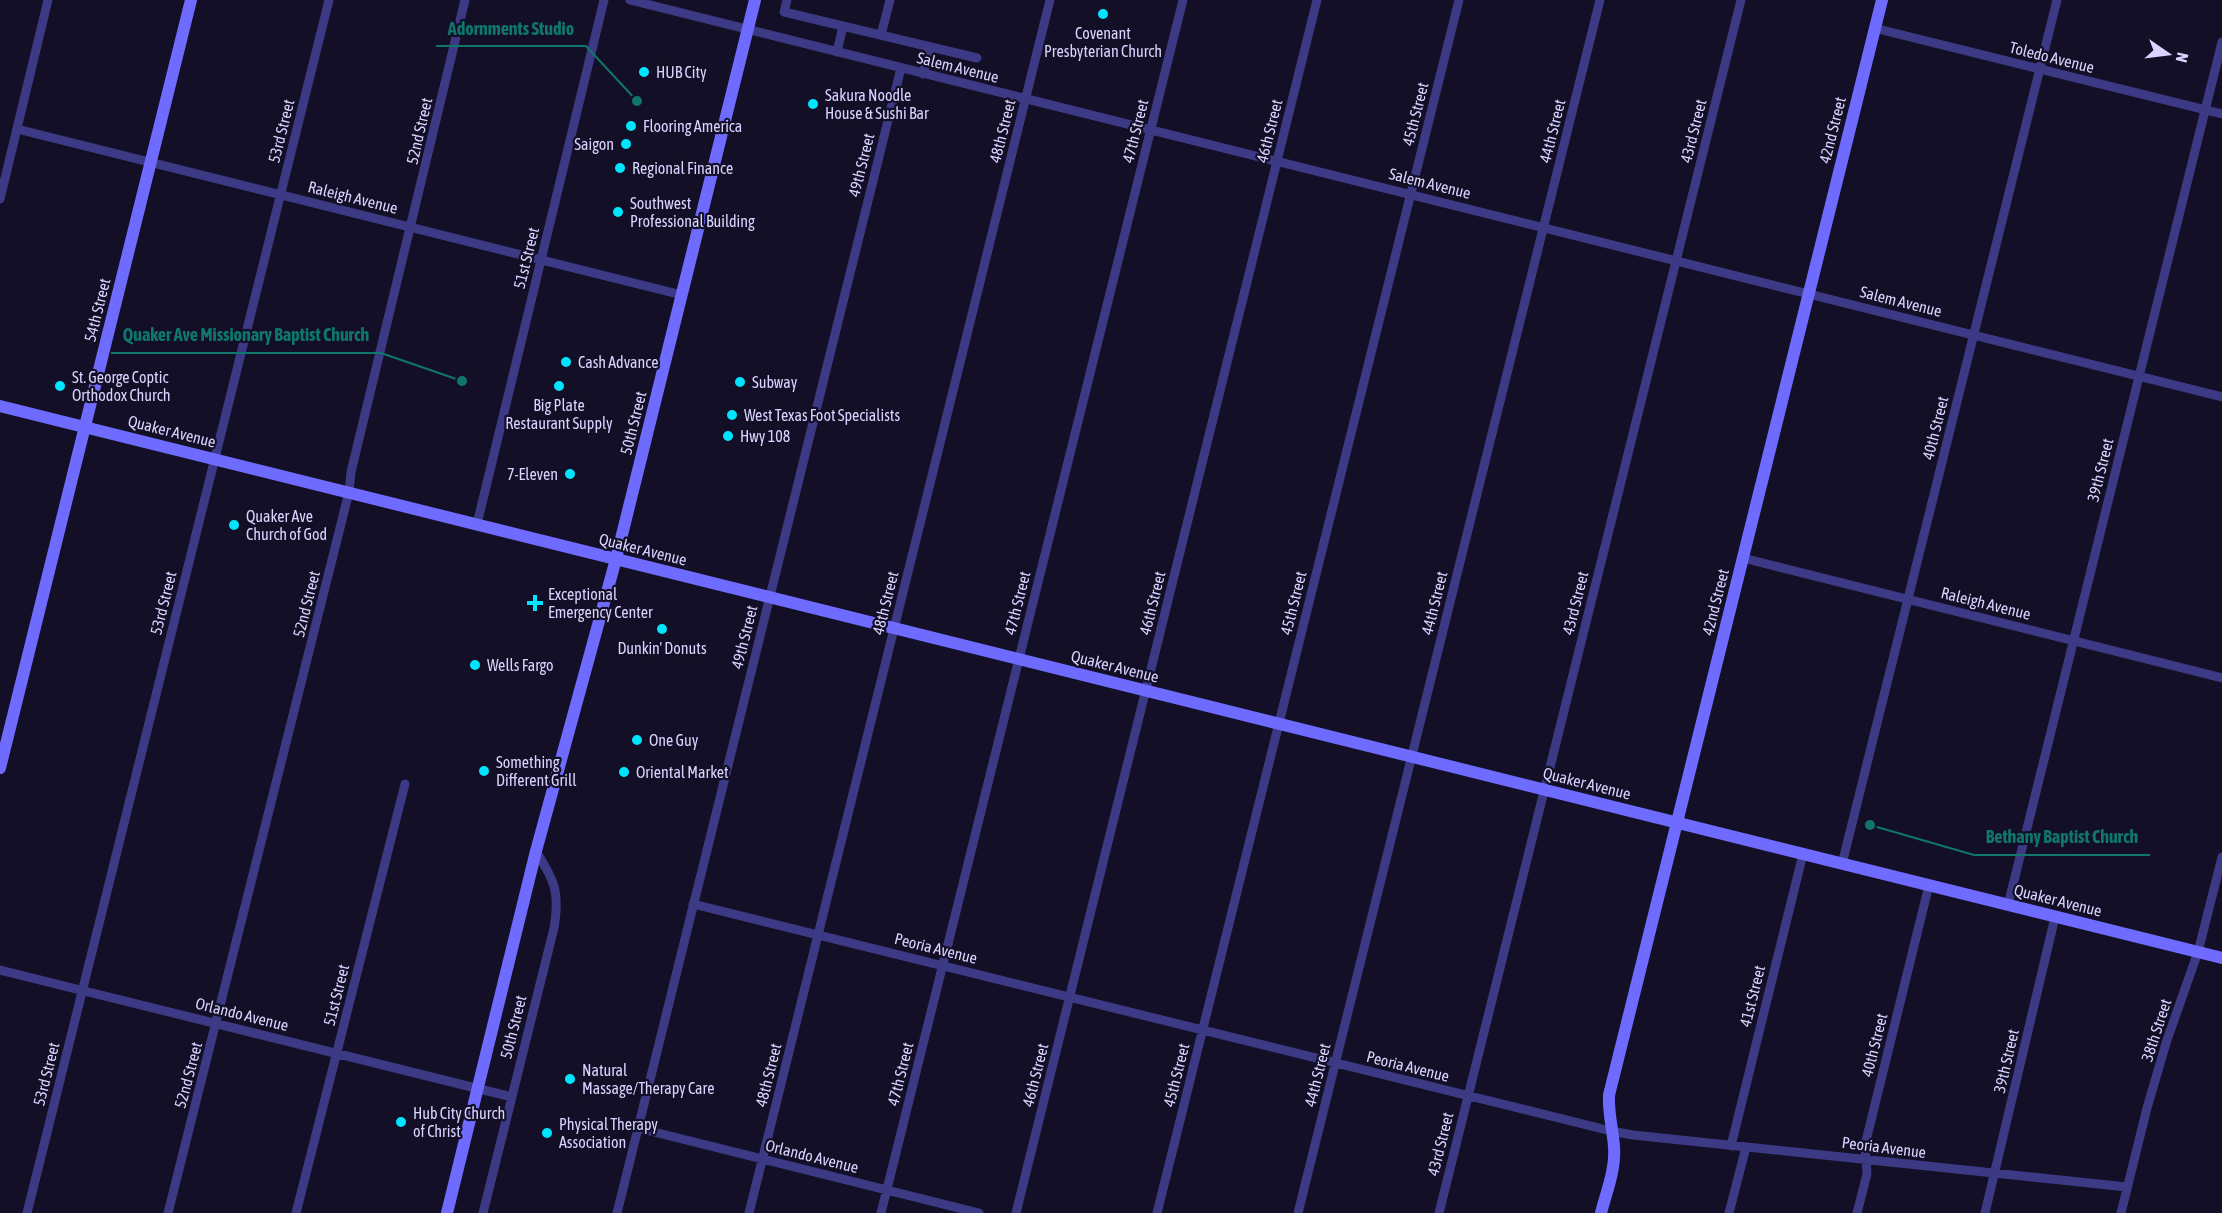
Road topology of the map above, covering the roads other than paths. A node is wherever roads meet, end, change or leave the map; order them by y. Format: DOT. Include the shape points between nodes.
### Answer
graph roads {
  1 [pos="48,0"];
  2 [pos="191,0"];
  3 [pos="329,0"];
  4 [pos="465,0"];
  5 [pos="604,0"];
  6 [pos="630,0"];
  7 [pos="755,0"];
  8 [pos="787,0"];
  9 [pos="890,0"];
  10 [pos="1050,0"];
  11 [pos="1183,0"];
  12 [pos="1317,0"];
  13 [pos="1458,0"];
  14 [pos="1600,0"];
  15 [pos="1741,0"];
  16 [pos="1882,0"];
  17 [pos="2057,0"];
  18 [pos="843,26"];
  19 [pos="1874,28"];
  20 [pos="748,30"];
  21 [pos="881,35"];
  22 [pos="2222,42"];
  23 [pos="930,47"];
  24 [pos="837,52"];
  25 [pos="977,58"];
  26 [pos="901,68"];
  27 [pos="2039,69"];
  28 [pos="923,74"];
  29 [pos="1026,99"];
  30 [pos="2205,110"];
  31 [pos="2222,114"];
  32 [pos="17,129"];
  33 [pos="1150,130"];
  34 [pos="1277,161"];
  35 [pos="151,162"];
  36 [pos="1410,194"];
  37 [pos="280,195"];
  38 [pos="0,199"];
  39 [pos="411,227"];
  40 [pos="1543,227"];
  41 [pos="541,260"];
  42 [pos="1676,260"];
  43 [pos="1809,294"];
  44 [pos="682,295"];
  45 [pos="1973,335"];
  46 [pos="2139,376"];
  47 [pos="2222,397"];
  48 [pos="0,406"];
  49 [pos="85,427"];
  50 [pos="215,459"];
  51 [pos="349,492"];
  52 [pos="477,524"];
  53 [pos="1743,558"];
  54 [pos="616,560"];
  55 [pos="770,598"];
  56 [pos="1908,599"];
  57 [pos="894,628"];
  58 [pos="2073,641"];
  59 [pos="1018,659"];
  60 [pos="2222,678"];
  61 [pos="1146,691"];
  62 [pos="1278,724"];
  63 [pos="1411,757"];
  64 [pos="0,768"];
  65 [pos="405,784"];
  66 [pos="1544,790"];
  67 [pos="1677,823"];
  68 [pos="536,852"];
  69 [pos="1803,854"];
  70 [pos="2222,857"];
  71 [pos="1842,864"];
  72 [pos="1929,885"];
  73 [pos="693,904"];
  74 [pos="2008,905"];
  75 [pos="2055,916"];
  76 [pos="818,935"];
  77 [pos="2198,952"];
  78 [pos="2222,958"];
  79 [pos="942,965"];
  80 [pos="0,970"];
  81 [pos="82,990"];
  82 [pos="1070,997"];
  83 [pos="217,1024"];
  84 [pos="1202,1031"];
  85 [pos="336,1053"];
  86 [pos="1335,1064"];
  87 [pos="477,1088"];
  88 [pos="1468,1096"];
  89 [pos="512,1097"];
  90 [pos="638,1128"];
  91 [pos="1611,1131"];
  92 [pos="1731,1146"];
  93 [pos="1746,1147"];
  94 [pos="762,1160"];
  95 [pos="1866,1160"];
  96 [pos="1995,1174"];
  97 [pos="2127,1188"];
  98 [pos="886,1190"];
  99 [pos="27,1213"];
  100 [pos="168,1213"];
  101 [pos="297,1213"];
  102 [pos="447,1213"];
  103 [pos="483,1213"];
  104 [pos="617,1213"];
  105 [pos="749,1213"];
  106 [pos="881,1213"];
  107 [pos="979,1213"];
  108 [pos="1016,1213"];
  109 [pos="1157,1213"];
  110 [pos="1298,1213"];
  111 [pos="1439,1213"];
  112 [pos="1601,1213"];
  113 [pos="1729,1213"];
  114 [pos="1857,1213"];
  115 [pos="1985,1213"];
  116 [pos="2121,1213"];
  1 -- 32 [label="street"];
  2 -- 35 [label="main road, 54th Street"];
  3 -- 37 [label="street, 53rd Street"];
  4 -- 39 [label="street, 52nd Street"];
  5 -- 41 [label="street, 51st Street"];
  6 -- 20 [label="street, Salem Avenue"];
  7 -- 20 [label="main road, 50th Street"];
  8 -- 18 [label="street" via="784,12"];
  9 -- 21 [label="street"];
  10 -- 29 [label="street, 48th Street"];
  11 -- 33 [label="street, 47th Street"];
  12 -- 34 [label="street, 46th Street"];
  13 -- 36 [label="street, 45th Street"];
  14 -- 40 [label="street, 44th Street"];
  15 -- 42 [label="street, 43rd Street"];
  16 -- 19 [label="main road, 42nd Street"];
  17 -- 27 [label="street, 40th Street"];
  18 -- 21 [label="street"];
  18 -- 24 [label="street"];
  19 -- 27 [label="street, Toledo Avenue"];
  19 -- 43 [label="main road, 42nd Street"];
  20 -- 24 [label="street, Salem Avenue"];
  20 -- 44 [label="main road, 50th Street"];
  21 -- 23 [label="street"];
  22 -- 30 [label="street, 39th Street"];
  23 -- 25 [label="street"];
  23 -- 28 [label="street"];
  24 -- 26 [label="street, Salem Avenue"];
  26 -- 28 [label="street, Salem Avenue"];
  26 -- 55 [label="street, 49th Street"];
  27 -- 30 [label="street, Toledo Avenue"];
  27 -- 45 [label="street, 40th Street"];
  28 -- 29 [label="street, Salem Avenue"];
  29 -- 33 [label="street, Salem Avenue"];
  29 -- 57 [label="street, 48th Street"];
  30 -- 31 [label="street, Toledo Avenue"];
  30 -- 46 [label="street, 39th Street"];
  32 -- 35 [label="street, Raleigh Avenue"];
  32 -- 38 [label="street"];
  33 -- 34 [label="street, Salem Avenue"];
  33 -- 59 [label="street, 47th Street"];
  34 -- 36 [label="street, Salem Avenue"];
  34 -- 61 [label="street, 46th Street"];
  35 -- 37 [label="street, Raleigh Avenue"];
  35 -- 49 [label="main road, 54th Street"];
  36 -- 40 [label="street, Salem Avenue"];
  36 -- 62 [label="street, 45th Street"];
  37 -- 39 [label="street, Raleigh Avenue"];
  37 -- 50 [label="street, 53rd Street"];
  39 -- 41 [label="street, Raleigh Avenue"];
  39 -- 51 [label="street, 52nd Street"];
  40 -- 42 [label="street, Salem Avenue"];
  40 -- 63 [label="street, 44th Street"];
  41 -- 44 [label="street, Raleigh Avenue"];
  41 -- 52 [label="street, 51st Street"];
  42 -- 43 [label="street, Salem Avenue"];
  42 -- 66 [label="street, 43rd Street"];
  43 -- 45 [label="street, Salem Avenue"];
  43 -- 53 [label="main road, 42nd Street"];
  44 -- 54 [label="main road, 50th Street"];
  45 -- 46 [label="street, Salem Avenue"];
  45 -- 56 [label="street, 40th Street"];
  46 -- 47 [label="street, Salem Avenue"];
  46 -- 58 [label="street, 39th Street"];
  48 -- 49 [label="main road, Quaker Avenue"];
  49 -- 50 [label="main road, Quaker Avenue"];
  49 -- 64 [label="main road, 54th Street"];
  50 -- 51 [label="main road, Quaker Avenue"];
  50 -- 81 [label="street, 53rd Street"];
  51 -- 52 [label="main road, Quaker Avenue"];
  51 -- 83 [label="street, 52nd Street"];
  52 -- 54 [label="main road, Quaker Avenue"];
  53 -- 56 [label="street, Raleigh Avenue"];
  53 -- 67 [label="main road, 42nd Street"];
  54 -- 55 [label="main road, Quaker Avenue"];
  54 -- 68 [label="main road, 50th Street"];
  55 -- 57 [label="main road, Quaker Avenue"];
  55 -- 73 [label="street, 49th Street"];
  56 -- 58 [label="street, Raleigh Avenue"];
  56 -- 71 [label="street, 40th Street"];
  57 -- 59 [label="main road, Quaker Avenue"];
  57 -- 76 [label="street, 48th Street"];
  58 -- 60 [label="street, Raleigh Avenue"];
  58 -- 74 [label="street, 39th Street"];
  59 -- 61 [label="main road, Quaker Avenue"];
  59 -- 79 [label="street, 47th Street"];
  61 -- 62 [label="main road, Quaker Avenue"];
  61 -- 82 [label="street, 46th Street"];
  62 -- 63 [label="main road, Quaker Avenue"];
  62 -- 84 [label="street, 45th Street"];
  63 -- 66 [label="main road, Quaker Avenue"];
  63 -- 86 [label="street, 44th Street"];
  65 -- 85 [label="street, 51st Street"];
  66 -- 67 [label="main road, Quaker Avenue"];
  66 -- 88 [label="street, 43rd Street"];
  67 -- 69 [label="main road, Quaker Avenue"];
  67 -- 91 [label="main road, 42nd Street" via="1609,1095"];
  68 -- 87 [label="main road, 50th Street"];
  68 -- 89 [label="street, 50th Street" via="553,879 558,906"];
  69 -- 71 [label="main road, Quaker Avenue"];
  69 -- 92 [label="street, 41st Street"];
  70 -- 77 [label="street, 38th Street"];
  71 -- 72 [label="main road, Quaker Avenue"];
  72 -- 74 [label="main road, Quaker Avenue"];
  72 -- 95 [label="street, 40th Street" via="1865,1145"];
  73 -- 76 [label="street, Peoria Avenue"];
  73 -- 90 [label="street, 49th Street"];
  74 -- 75 [label="main road, Quaker Avenue"];
  75 -- 77 [label="main road, Quaker Avenue"];
  75 -- 96 [label="street, 39th Street"];
  76 -- 79 [label="street, Peoria Avenue"];
  76 -- 94 [label="street, 48th Street"];
  77 -- 78 [label="main road, Quaker Avenue"];
  77 -- 97 [label="street, 38th Street" via="2167,1040"];
  79 -- 82 [label="street, Peoria Avenue"];
  79 -- 98 [label="street, 47th Street"];
  80 -- 81 [label="street, Orlando Avenue"];
  81 -- 83 [label="street, Orlando Avenue"];
  81 -- 99 [label="street, 53rd Street"];
  82 -- 84 [label="street, Peoria Avenue"];
  82 -- 108 [label="street, 46th Street"];
  83 -- 85 [label="street, Orlando Avenue"];
  83 -- 100 [label="street, 52nd Street"];
  84 -- 86 [label="street, Peoria Avenue"];
  84 -- 109 [label="street, 45th Street"];
  85 -- 87 [label="street, Orlando Avenue"];
  85 -- 101 [label="street, 51st Street"];
  86 -- 88 [label="street, Peoria Avenue"];
  86 -- 110 [label="street, 44th Street"];
  87 -- 89 [label="street, Orlando Avenue"];
  87 -- 102 [label="main road, 50th Street"];
  88 -- 91 [label="street, Peoria Avenue"];
  88 -- 111 [label="street, 43rd Street"];
  89 -- 103 [label="street, 50th Street"];
  90 -- 94 [label="street, Orlando Avenue"];
  90 -- 104 [label="street, 49th Street"];
  91 -- 92 [label="street, Peoria Avenue"];
  91 -- 112 [label="main road, 42nd Street" via="1613,1162"];
  92 -- 93 [label="street, Peoria Avenue"];
  93 -- 95 [label="street, Peoria Avenue"];
  93 -- 113 [label="street"];
  94 -- 98 [label="street, Orlando Avenue"];
  94 -- 105 [label="street, 48th Street"];
  95 -- 96 [label="street, Peoria Avenue"];
  95 -- 114 [label="street, 40th Street" via="1867,1174"];
  96 -- 97 [label="street, Peoria Avenue"];
  96 -- 115 [label="street, 39th Street"];
  97 -- 116 [label="street, 38th Street"];
  98 -- 106 [label="street, 47th Street"];
  98 -- 107 [label="street, Orlando Avenue"];
}
